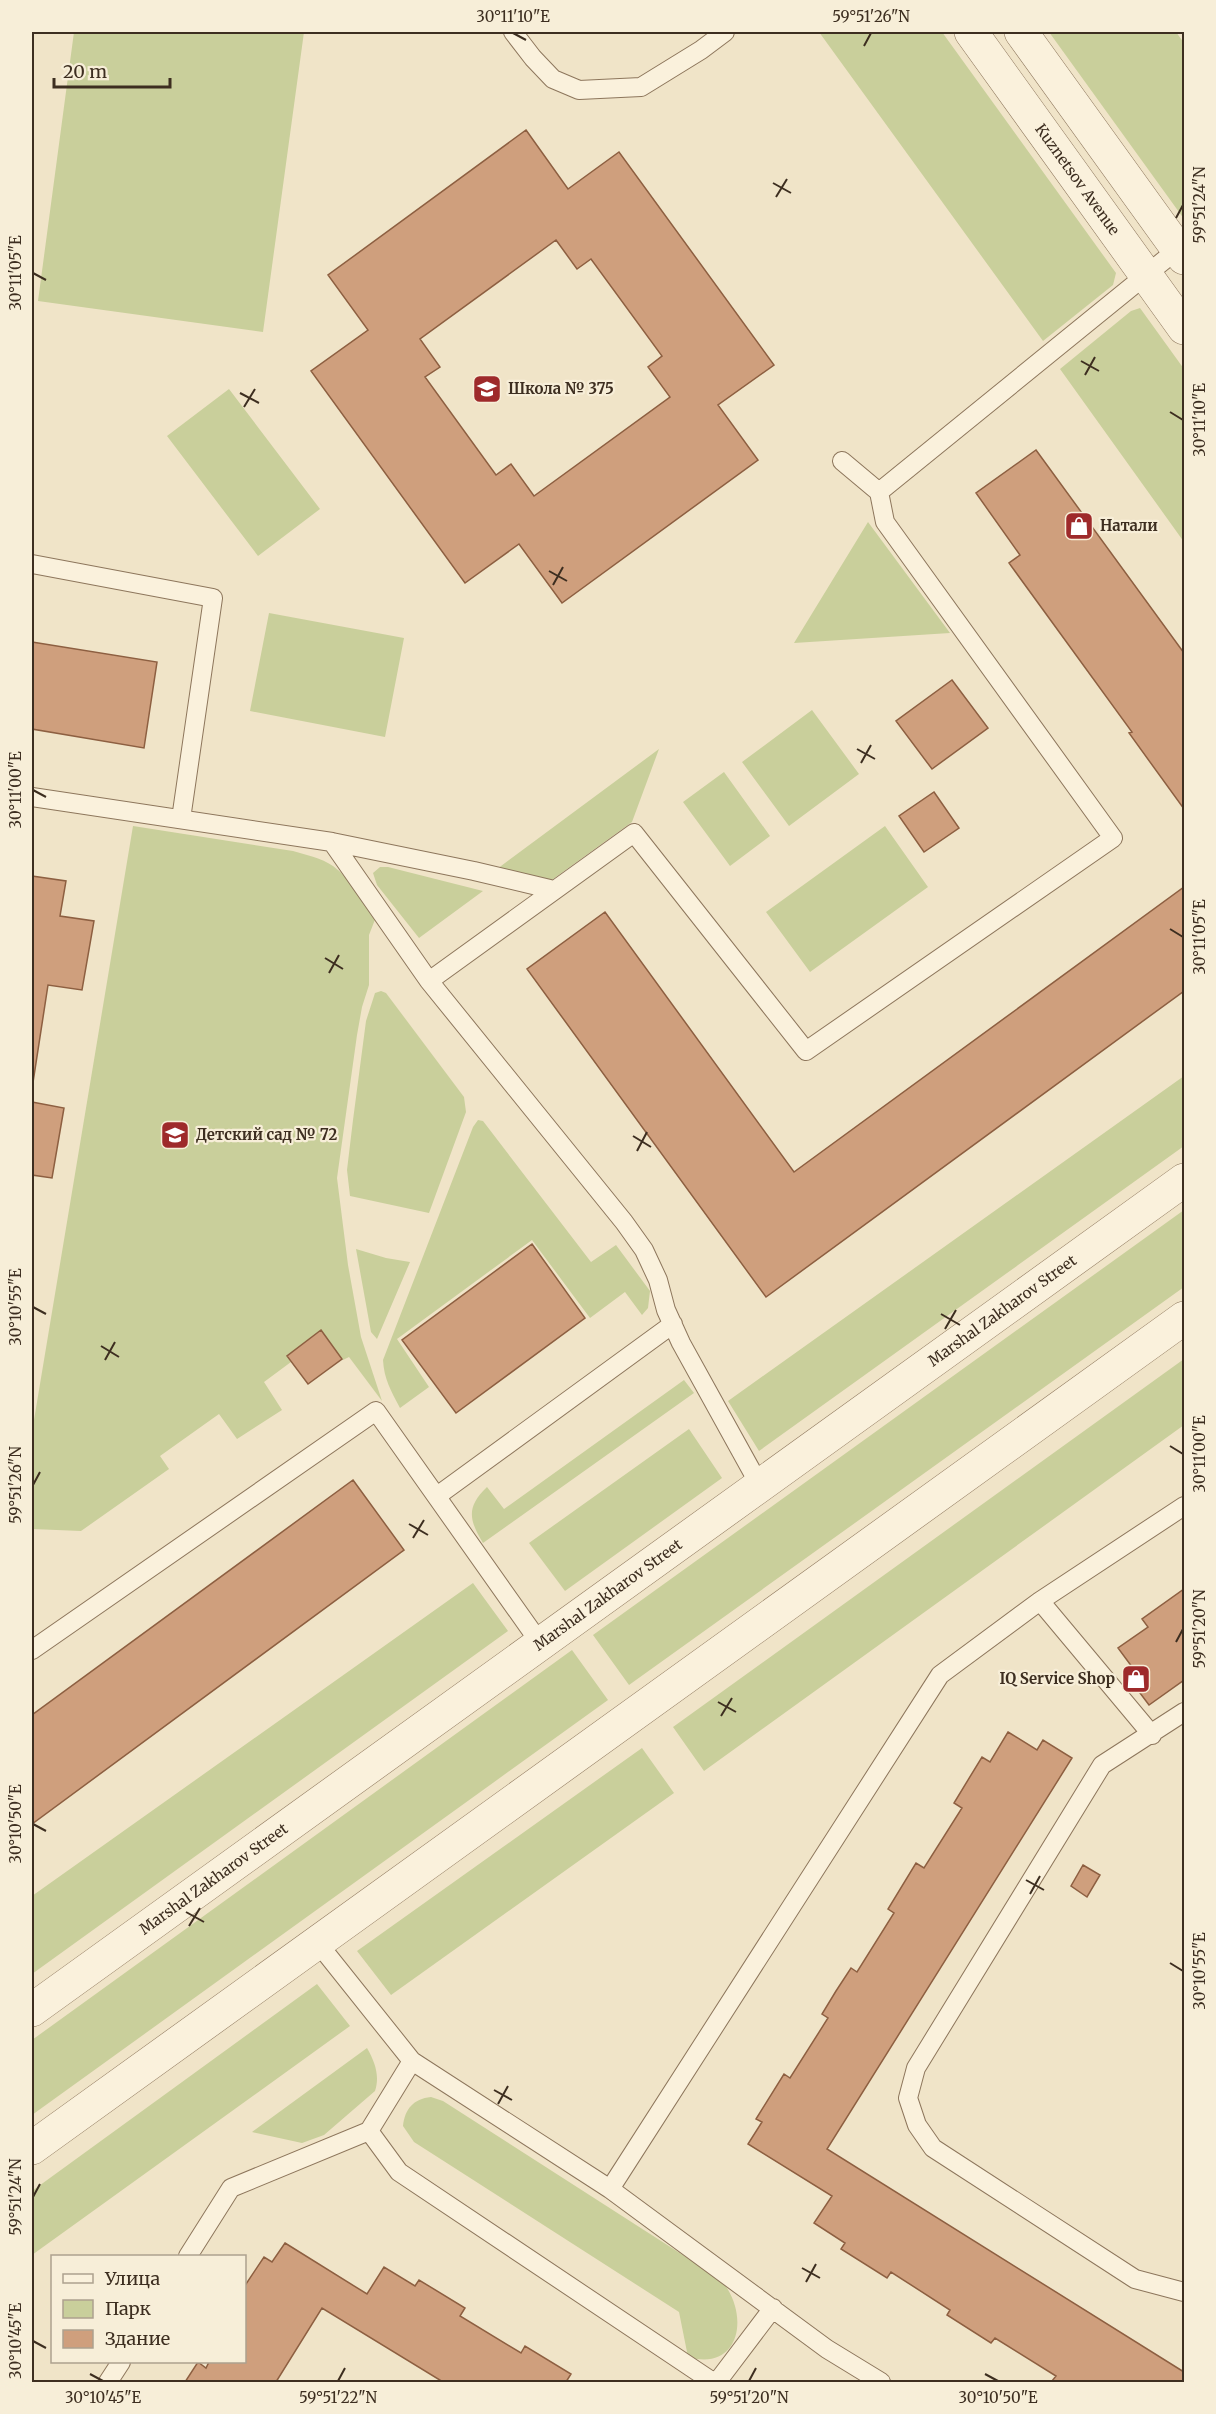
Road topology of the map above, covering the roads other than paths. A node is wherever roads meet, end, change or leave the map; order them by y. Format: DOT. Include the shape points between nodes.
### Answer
graph roads {
  1 [pos="513,32"];
  2 [pos="725,32"];
  3 [pos="970,32"];
  4 [pos="1021,32"];
  5 [pos="1181,254"];
  6 [pos="1145,274"];
  7 [pos="1185,328"];
  8 [pos="842,461"];
  9 [pos="879,492"];
  10 [pos="32,564"];
  11 [pos="32,797"];
  12 [pos="181,819"];
  13 [pos="332,842"];
  14 [pos="554,891"];
  15 [pos="429,981"];
  16 [pos="1185,1180"];
  17 [pos="1185,1318"];
  18 [pos="673,1324"];
  19 [pos="760,1485"];
  20 [pos="437,1496"];
  21 [pos="1185,1506"];
  22 [pos="1040,1601"];
  23 [pos="540,1643"];
  24 [pos="32,1650"];
  25 [pos="1185,1712"];
  26 [pos="1152,1735"];
  27 [pos="317,1942"];
  28 [pos="32,2010"];
  29 [pos="412,2061"];
  30 [pos="369,2131"];
  31 [pos="32,2148"];
  32 [pos="610,2189"];
  33 [pos="189,2255"];
  34 [pos="1185,2292"];
  35 [pos="772,2308"];
  36 [pos="121,2363"];
  37 [pos="108,2382"];
  38 [pos="715,2382"];
  39 [pos="881,2382"];
  1 -- 2 [label="lane" via="553,79 579,90 641,87"];
  3 -- 6 [label="street, Kuznetsov Avenue"];
  4 -- 5 [label="street"];
  5 -- 6 [label="lane"];
  6 -- 7 [label="street, Kuznetsov Avenue"];
  6 -- 9 [label="lane"];
  8 -- 9 [label="lane"];
  9 -- 14 [label="lane" via="885,522 1113,838 806,1051 634,833"];
  10 -- 12 [label="lane" via="213,598"];
  11 -- 12 [label="lane"];
  12 -- 13 [label="lane"];
  13 -- 14 [label="lane"];
  13 -- 15 [label="lane"];
  14 -- 15 [label="lane"];
  15 -- 18 [label="lane" via="644,1250"];
  16 -- 19 [label="street, Marshal Zakharov Street"];
  17 -- 27 [label="street"];
  18 -- 19 [label="lane"];
  18 -- 20 [label="lane"];
  19 -- 23 [label="street, Marshal Zakharov Street"];
  20 -- 23 [label="lane"];
  20 -- 24 [label="lane" via="376,1412"];
  21 -- 22 [label="lane"];
  22 -- 26 [label="lane"];
  22 -- 32 [label="lane" via="940,1675"];
  23 -- 28 [label="street, Marshal Zakharov Street"];
  25 -- 26 [label="lane"];
  26 -- 34 [label="lane" via="1102,1765 916,2068 908,2098 917,2125 933,2148 1135,2279"];
  27 -- 29 [label="lane"];
  27 -- 31 [label="street"];
  29 -- 30 [label="lane"];
  29 -- 32 [label="lane"];
  30 -- 33 [label="lane" via="231,2188"];
  30 -- 38 [label="lane" via="399,2172"];
  32 -- 35 [label="lane"];
  35 -- 38 [label="lane"];
  35 -- 39 [label="lane" via="827,2349"];
  36 -- 37 [label="lane"];
}
